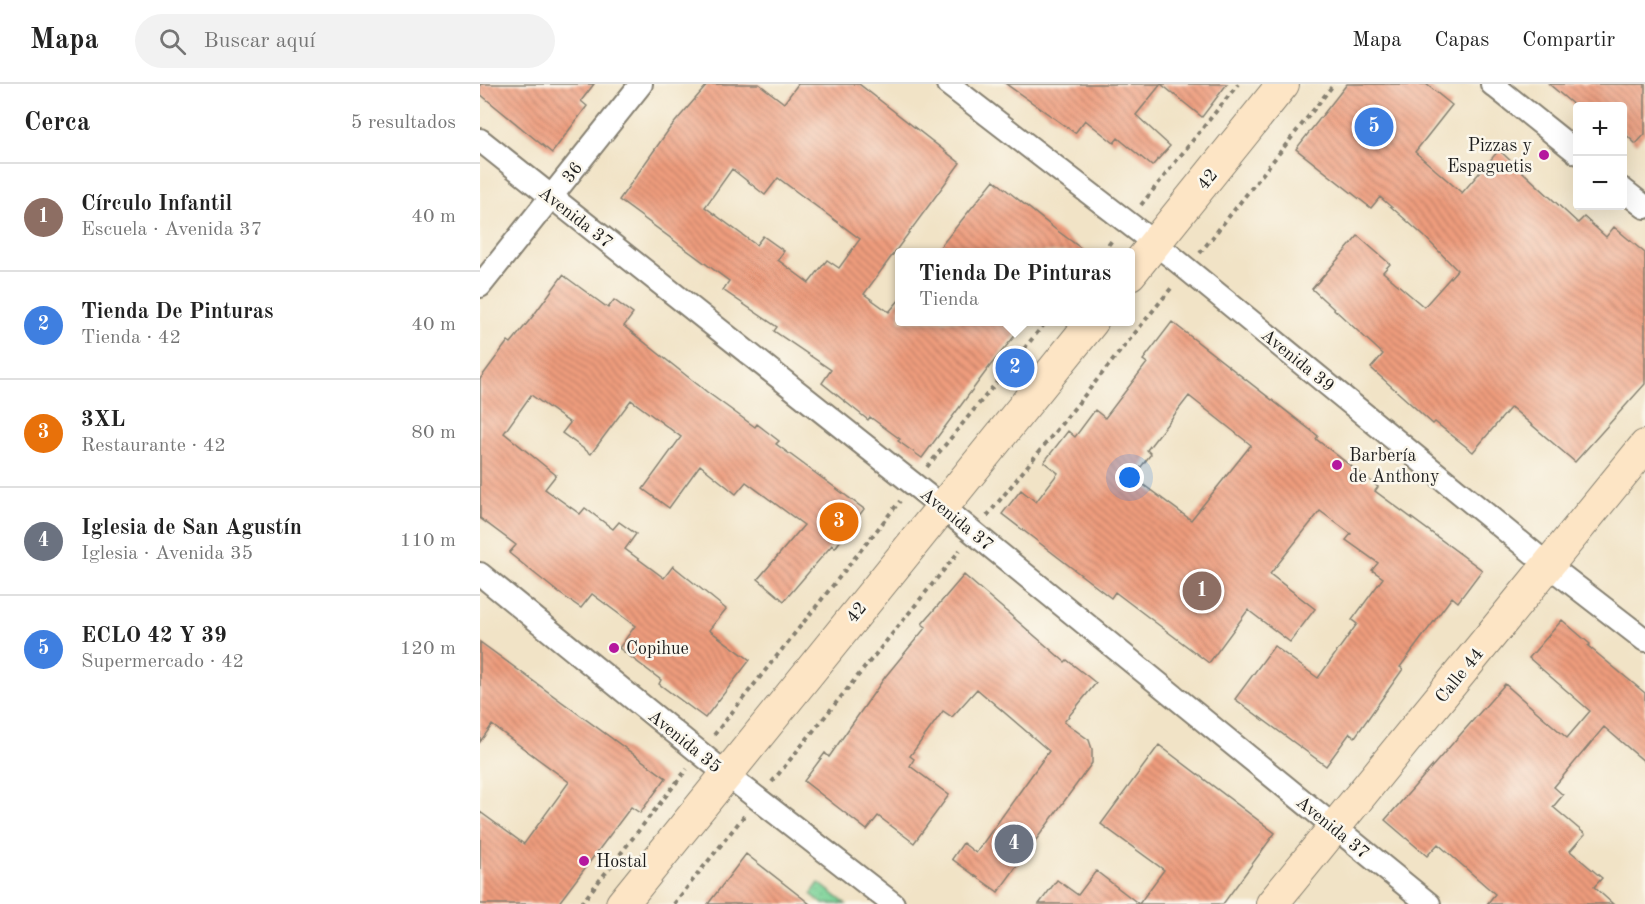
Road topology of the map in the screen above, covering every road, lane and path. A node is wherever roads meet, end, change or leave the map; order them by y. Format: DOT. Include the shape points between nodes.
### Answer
graph roads {
  1 [pos="641,84"];
  2 [pos="948,84"];
  3 [pos="1238,84"];
  4 [pos="1283,84"];
  5 [pos="1334,84"];
  6 [pos="1492,84"];
  7 [pos="480,140"];
  8 [pos="1573,149"];
  9 [pos="1627,192"];
  10 [pos="552,198"];
  11 [pos="1645,207"];
  12 [pos="1128,222"];
  13 [pos="1155,243"];
  14 [pos="1105,248"];
  15 [pos="1135,269"];
  16 [pos="1187,269"];
  17 [pos="480,286"];
  18 [pos="1042,326"];
  19 [pos="1088,326"];
  20 [pos="1645,446"];
  21 [pos="913,484"];
  22 [pos="941,506"];
  23 [pos="973,533"];
  24 [pos="1548,565"];
  25 [pos="480,574"];
  26 [pos="1645,640"];
  27 [pos="700,753"];
  28 [pos="726,774"];
  29 [pos="758,798"];
  30 [pos="1334,829"];
  31 [pos="581,904"];
  32 [pos="622,904"];
  33 [pos="674,904"];
  34 [pos="893,904"];
  35 [pos="1272,904"];
  36 [pos="1429,904"];
  1 -- 10 [label="street, 36"];
  2 -- 12 [label="street, Avenida 39"];
  3 -- 12 [label="path"];
  4 -- 13 [label="main road, 42"];
  5 -- 16 [label="path"];
  6 -- 8 [label="street"];
  7 -- 10 [label="street, Avenida 37"];
  9 -- 11 [label="street"];
  10 -- 17 [label="street, 36"];
  10 -- 21 [label="street, Avenida 37"];
  12 -- 13 [label="street, Avenida 39"];
  12 -- 14 [label="path"];
  13 -- 15 [label="main road, 42"];
  13 -- 16 [label="street, Avenida 39"];
  16 -- 23 [label="path"];
  16 -- 24 [label="street, Avenida 39"];
  18 -- 21 [label="path"];
  19 -- 22 [label="main road, 42"];
  20 -- 24 [label="main road, Calle 44"];
  21 -- 22 [label="street, Avenida 37"];
  21 -- 27 [label="path"];
  22 -- 23 [label="street, Avenida 37"];
  22 -- 28 [label="main road, 42"];
  23 -- 29 [label="path"];
  23 -- 30 [label="street, Avenida 37"];
  24 -- 26 [label="street, Avenida 39"];
  24 -- 30 [label="main road, Calle 44"];
  25 -- 27 [label="street, Avenida 35"];
  27 -- 28 [label="street, Avenida 35"];
  27 -- 31 [label="path"];
  28 -- 29 [label="street, Avenida 35"];
  28 -- 32 [label="main road, 42"];
  29 -- 33 [label="path"];
  29 -- 34 [label="street, Avenida 35"];
  30 -- 35 [label="main road, Calle 44"];
  30 -- 36 [label="street, Avenida 37"];
}
